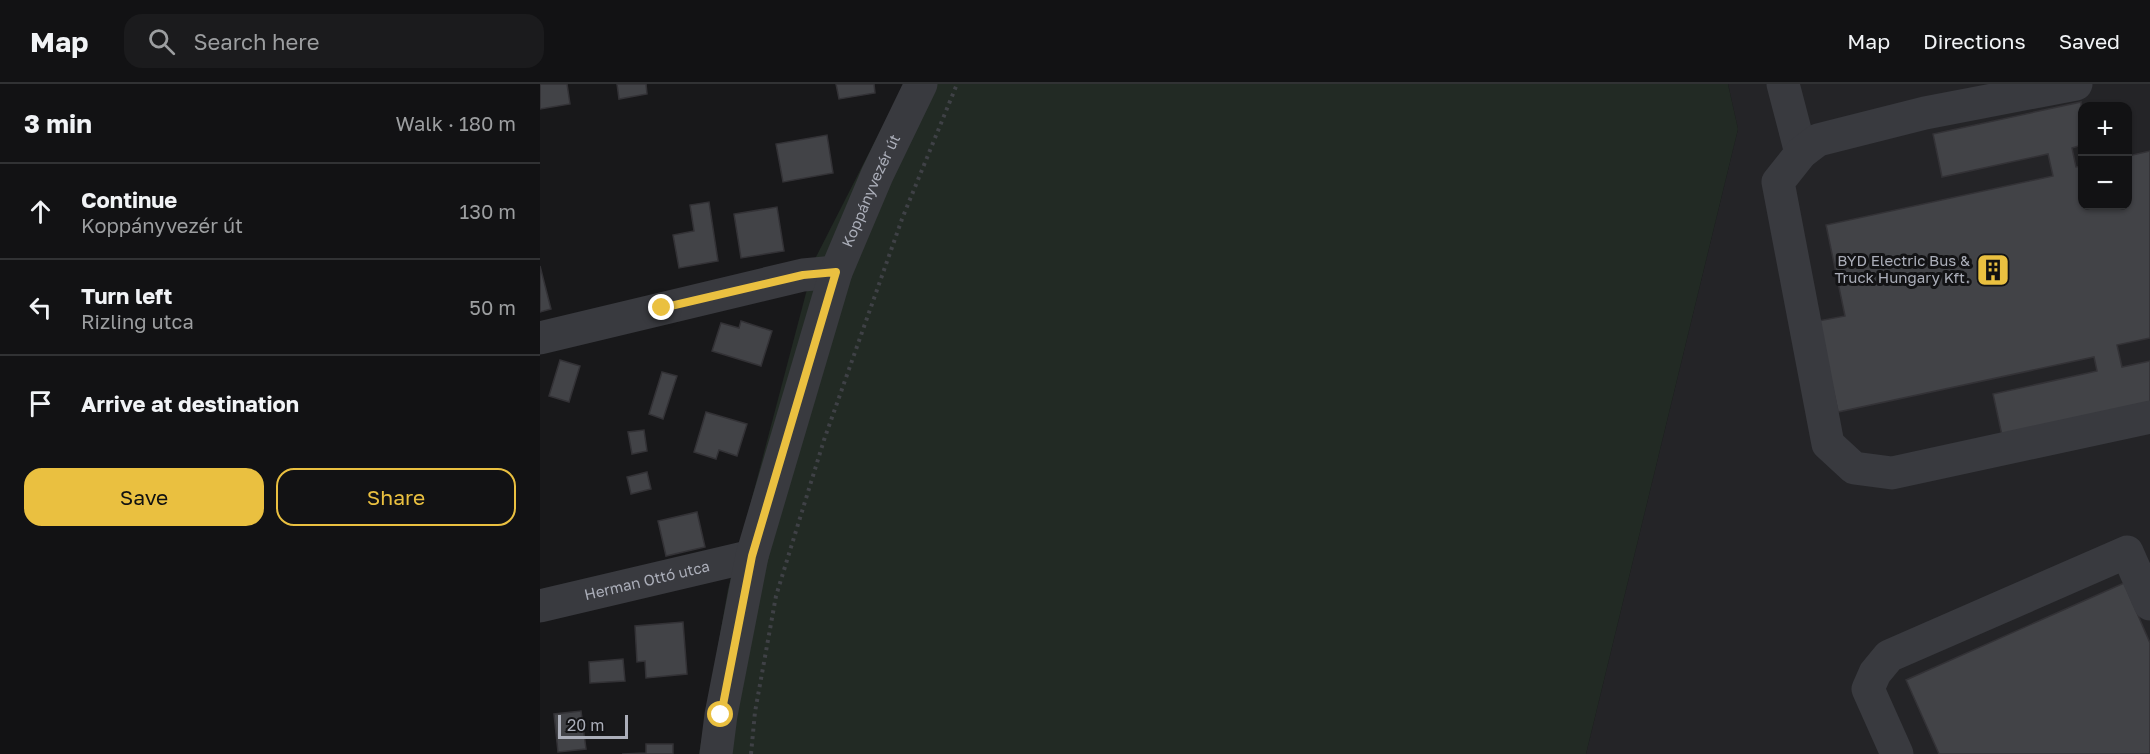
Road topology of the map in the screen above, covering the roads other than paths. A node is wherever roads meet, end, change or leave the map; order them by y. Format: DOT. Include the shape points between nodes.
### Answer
graph roads {
  1 [pos="921,84"];
  2 [pos="1783,84"];
  3 [pos="2076,84"];
  4 [pos="1801,153"];
  5 [pos="836,272"];
  6 [pos="540,339"];
  7 [pos="2150,417"];
  8 [pos="752,556"];
  9 [pos="2150,604"];
  10 [pos="540,606"];
  11 [pos="717,754"];
  12 [pos="1897,754"];
  1 -- 5 [label="street, Koppányvezér út"];
  2 -- 4 [label="street"];
  3 -- 4 [label="street" via="1818,140"];
  4 -- 7 [label="street" via="1778,182 1828,444 1854,468 1892,473"];
  5 -- 6 [label="street" via="803,275"];
  5 -- 8 [label="street, Koppányvezér út"];
  8 -- 10 [label="street, Herman Ottó utca"];
  8 -- 11 [label="street, Koppányvezér út"];
  9 -- 12 [label="street" via="2127,552 1889,656 1868,689"];
}
